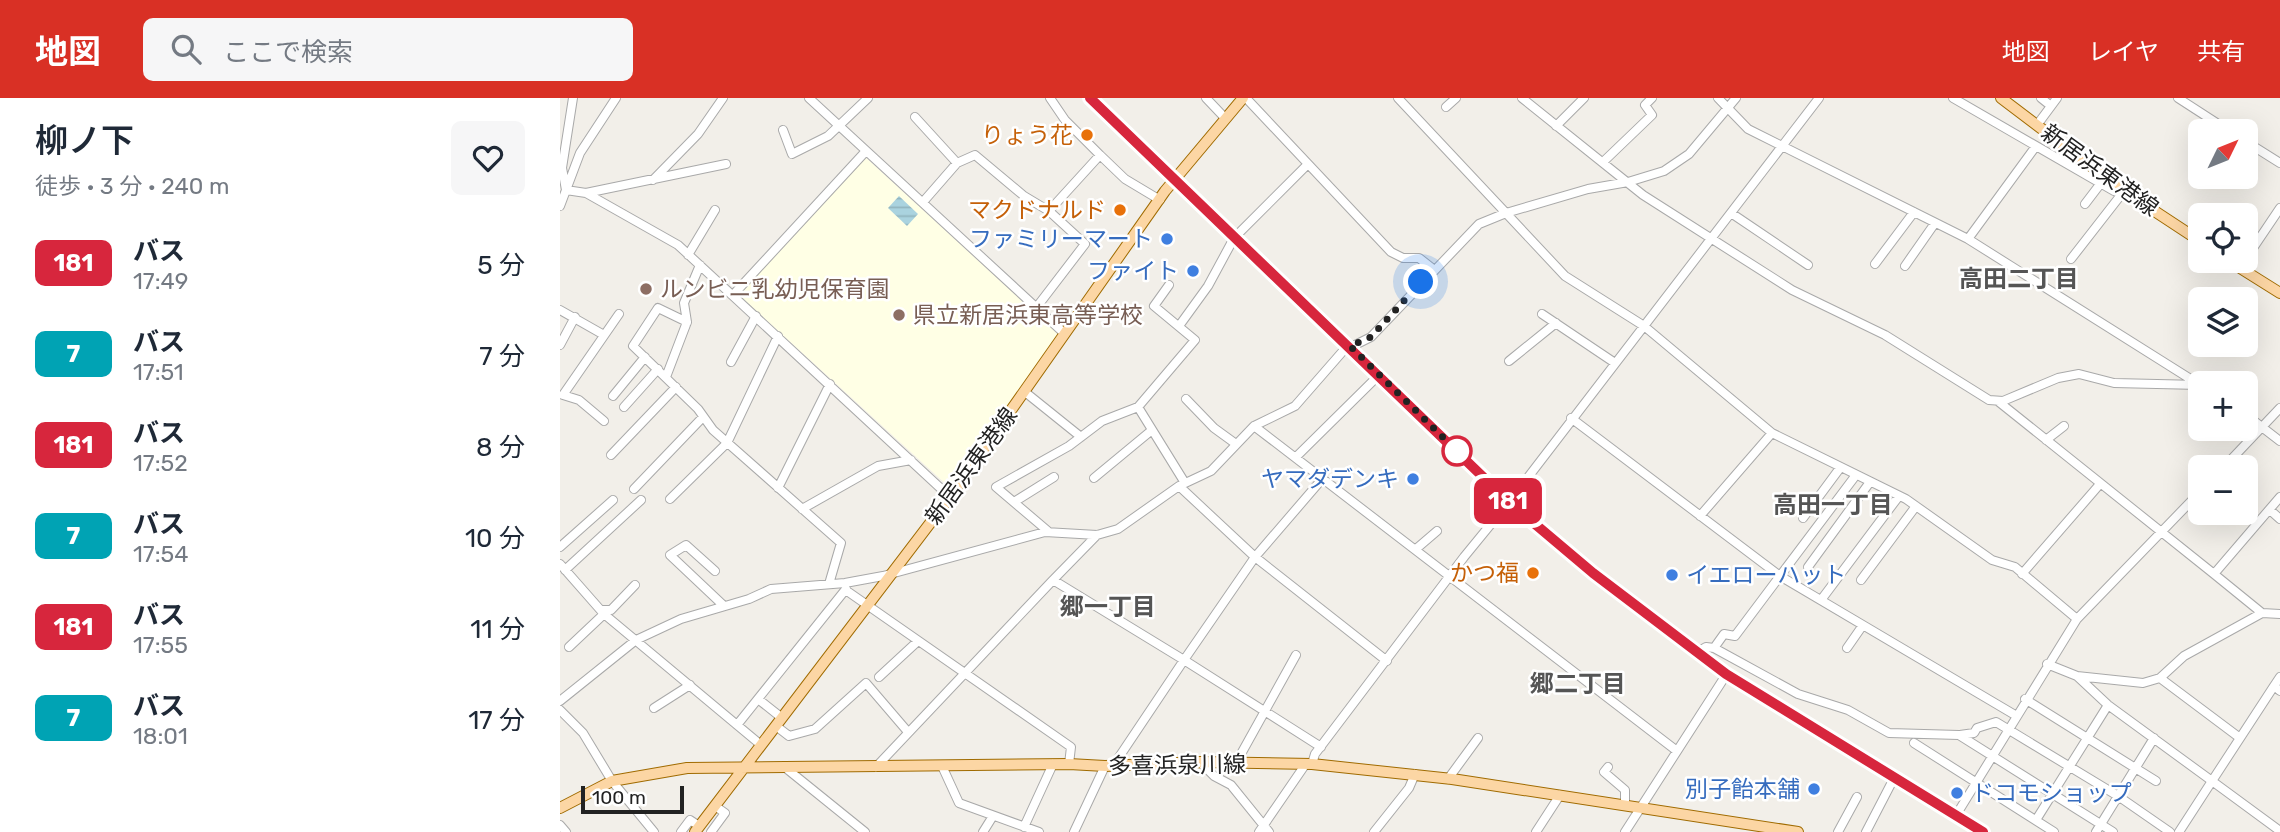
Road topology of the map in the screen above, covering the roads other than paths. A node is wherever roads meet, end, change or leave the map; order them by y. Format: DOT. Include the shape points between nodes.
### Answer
graph roads {
  1 [pos="573,98"];
  2 [pos="616,98"];
  3 [pos="723,98"];
  4 [pos="809,98"];
  5 [pos="868,98"];
  6 [pos="1049,98"];
  7 [pos="1090,98"];
  8 [pos="1206,98"];
  9 [pos="1245,98"];
  10 [pos="1398,98"];
  11 [pos="1455,98"];
  12 [pos="1522,98"];
  13 [pos="1584,98"];
  14 [pos="1652,98"];
  15 [pos="1718,98"];
  16 [pos="1736,98"];
  17 [pos="1819,98"];
  18 [pos="1952,98"];
  19 [pos="2001,98"];
  20 [pos="2041,98"];
  21 [pos="2178,98"];
  22 [pos="2054,102"];
  23 [pos="1446,107"];
  24 [pos="1728,108"];
  25 [pos="915,117"];
  26 [pos="1225,118"];
  27 [pos="2211,119"];
  28 [pos="2037,125"];
  29 [pos="1556,126"];
  30 [pos="840,127"];
  31 [pos="783,130"];
  32 [pos="2036,146"];
  33 [pos="1781,148"];
  34 [pos="2258,149"];
  35 [pos="866,151"];
  36 [pos="1100,155"];
  37 [pos="1603,162"];
  38 [pos="957,163"];
  39 [pos="2280,163"];
  40 [pos="726,164"];
  41 [pos="1308,164"];
  42 [pos="653,180"];
  43 [pos="1174,181"];
  44 [pos="1628,182"];
  45 [pos="2101,183"];
  46 [pos="566,190"];
  47 [pos="2124,191"];
  48 [pos="586,193"];
  49 [pos="1160,200"];
  50 [pos="923,202"];
  51 [pos="2085,204"];
  52 [pos="560,206"];
  53 [pos="2280,208"];
  54 [pos="715,210"];
  55 [pos="1049,211"];
  56 [pos="1914,212"];
  57 [pos="1506,213"];
  58 [pos="1731,213"];
  59 [pos="1935,223"];
  60 [pos="2188,233"];
  61 [pos="1234,238"];
  62 [pos="1710,238"];
  63 [pos="1968,239"];
  64 [pos="2258,241"];
  65 [pos="688,255"];
  66 [pos="2071,259"];
  67 [pos="1875,264"];
  68 [pos="700,265"];
  69 [pos="1808,265"];
  70 [pos="1905,266"];
  71 [pos="1433,269"];
  72 [pos="2255,273"];
  73 [pos="1170,285"];
  74 [pos="2280,293"];
  75 [pos="733,295"];
  76 [pos="1036,308"];
  77 [pos="560,310"];
  78 [pos="619,314"];
  79 [pos="1542,314"];
  80 [pos="755,316"];
  81 [pos="575,317"];
  82 [pos="687,322"];
  83 [pos="1556,323"];
  84 [pos="1179,326"];
  85 [pos="1644,326"];
  86 [pos="1065,334"];
  87 [pos="604,335"];
  88 [pos="778,336"];
  89 [pos="560,345"];
  90 [pos="1350,346"];
  91 [pos="645,357"];
  92 [pos="1509,361"];
  93 [pos="731,362"];
  94 [pos="1615,363"];
  95 [pos="658,369"];
  96 [pos="1380,374"];
  97 [pos="666,377"];
  98 [pos="2188,377"];
  99 [pos="830,384"];
  100 [pos="2188,385"];
  101 [pos="676,387"];
  102 [pos="1024,391"];
  103 [pos="561,394"];
  104 [pos="612,396"];
  105 [pos="1186,399"];
  106 [pos="1999,402"];
  107 [pos="624,407"];
  108 [pos="1138,407"];
  109 [pos="2280,408"];
  110 [pos="703,417"];
  111 [pos="1571,418"];
  112 [pos="604,421"];
  113 [pos="2258,424"];
  114 [pos="1254,426"];
  115 [pos="2064,426"];
  116 [pos="2262,427"];
  117 [pos="1152,430"];
  118 [pos="1772,433"];
  119 [pos="1081,437"];
  120 [pos="2046,440"];
  121 [pos="2280,441"];
  122 [pos="727,443"];
  123 [pos="1236,444"];
  124 [pos="611,455"];
  125 [pos="2235,455"];
  126 [pos="1296,457"];
  127 [pos="911,460"];
  128 [pos="1840,468"];
  129 [pos="1856,475"];
  130 [pos="1054,477"];
  131 [pos="1094,478"];
  132 [pos="1323,478"];
  133 [pos="1870,482"];
  134 [pos="2100,484"];
  135 [pos="1182,485"];
  136 [pos="778,488"];
  137 [pos="634,489"];
  138 [pos="1899,496"];
  139 [pos="950,497"];
  140 [pos="2280,497"];
  141 [pos="670,499"];
  142 [pos="613,500"];
  143 [pos="641,500"];
  144 [pos="1014,502"];
  145 [pos="1509,502"];
  146 [pos="2188,504"];
  147 [pos="1916,506"];
  148 [pos="802,509"];
  149 [pos="2270,510"];
  150 [pos="1700,516"];
  151 [pos="1802,517"];
  152 [pos="2280,519"];
  153 [pos="1437,531"];
  154 [pos="1049,532"];
  155 [pos="2161,532"];
  156 [pos="1097,535"];
  157 [pos="560,547"];
  158 [pos="1416,549"];
  159 [pos="1255,557"];
  160 [pos="563,567"];
  161 [pos="1808,567"];
  162 [pos="715,571"];
  163 [pos="891,573"];
  164 [pos="2022,574"];
  165 [pos="2214,574"];
  166 [pos="1780,576"];
  167 [pos="1451,577"];
  168 [pos="1053,580"];
  169 [pos="1861,580"];
  170 [pos="829,584"];
  171 [pos="635,585"];
  172 [pos="846,587"];
  173 [pos="1821,600"];
  174 [pos="724,606"];
  175 [pos="869,606"];
  176 [pos="602,612"];
  177 [pos="2262,613"];
  178 [pos="2280,614"];
  179 [pos="2077,619"];
  180 [pos="1863,625"];
  181 [pos="636,640"];
  182 [pos="918,641"];
  183 [pos="569,647"];
  184 [pos="1714,648"];
  185 [pos="1847,648"];
  186 [pos="1696,653"];
  187 [pos="1296,655"];
  188 [pos="1184,660"];
  189 [pos="1387,661"];
  190 [pos="2047,664"];
  191 [pos="964,673"];
  192 [pos="1726,674"];
  193 [pos="2077,676"];
  194 [pos="879,677"];
  195 [pos="2280,677"];
  196 [pos="2160,678"];
  197 [pos="690,685"];
  198 [pos="2277,689"];
  199 [pos="758,699"];
  200 [pos="2025,699"];
  201 [pos="560,701"];
  202 [pos="2108,705"];
  203 [pos="654,708"];
  204 [pos="560,710"];
  205 [pos="1265,712"];
  206 [pos="2015,715"];
  207 [pos="779,722"];
  208 [pos="737,725"];
  209 [pos="2008,729"];
  210 [pos="908,732"];
  211 [pos="1959,734"];
  212 [pos="1478,738"];
  213 [pos="2087,738"];
  214 [pos="2154,738"];
  215 [pos="2240,738"];
  216 [pos="1914,743"];
  217 [pos="761,745"];
  218 [pos="1321,747"];
  219 [pos="1678,751"];
  220 [pos="1992,755"];
  221 [pos="1200,762"];
  222 [pos="1236,763"];
  223 [pos="1053,764"];
  224 [pos="1069,764"];
  225 [pos="1309,764"];
  226 [pos="942,766"];
  227 [pos="1109,766"];
  228 [pos="2070,766"];
  229 [pos="876,767"];
  230 [pos="1608,767"];
  231 [pos="743,768"];
  232 [pos="2135,768"];
  233 [pos="788,769"];
  234 [pos="1415,775"];
  235 [pos="1448,779"];
  236 [pos="1894,780"];
  237 [pos="612,781"];
  238 [pos="2156,781"];
  239 [pos="2212,781"];
  240 [pos="1975,783"];
  241 [pos="2052,793"];
  242 [pos="1560,795"];
  243 [pos="2118,796"];
  244 [pos="1857,797"];
  245 [pos="1625,805"];
  246 [pos="715,806"];
  247 [pos="560,807"];
  248 [pos="1641,808"];
  249 [pos="993,816"];
  250 [pos="1955,817"];
  251 [pos="2036,820"];
  252 [pos="560,825"];
  253 [pos="1024,827"];
  254 [pos="1260,828"];
  255 [pos="1748,828"];
  256 [pos="2099,828"];
  257 [pos="697,829"];
  258 [pos="2280,831"];
  259 [pos="566,832"];
  260 [pos="654,832"];
  261 [pos="681,832"];
  262 [pos="711,832"];
  263 [pos="865,832"];
  264 [pos="983,832"];
  265 [pos="1039,832"];
  266 [pos="1074,832"];
  267 [pos="1269,832"];
  268 [pos="1374,832"];
  269 [pos="1536,832"];
  270 [pos="1626,832"];
  271 [pos="1798,832"];
  272 [pos="1838,832"];
  273 [pos="1866,832"];
  274 [pos="1983,832"];
  275 [pos="2054,832"];
  276 [pos="2113,832"];
  277 [pos="2170,832"];
  278 [pos="2179,832"];
  1 -- 46 [label="street" via="562,168"];
  2 -- 46 [label="street" via="580,153"];
  3 -- 42 [label="street" via="698,134"];
  4 -- 30 [label="street"];
  5 -- 30 [label="street"];
  6 -- 36 [label="street"];
  7 -- 43 [label="main road"];
  8 -- 26 [label="street"];
  9 -- 26 [label="main road, 新居浜東港線"];
  9 -- 41 [label="street"];
  10 -- 57 [label="street"];
  11 -- 23 [label="street"];
  12 -- 29 [label="street"];
  13 -- 29 [label="street"];
  14 -- 37 [label="street" via="1645,105 1652,115"];
  15 -- 24 [label="street"];
  16 -- 24 [label="street"];
  17 -- 33 [label="street"];
  18 -- 32 [label="street"];
  19 -- 28 [label="main road, 新居浜東港線"];
  20 -- 22 [label="street"];
  21 -- 27 [label="street"];
  22 -- 28 [label="street"];
  24 -- 33 [label="street" via="1748,129"];
  24 -- 44 [label="street" via="1679,163"];
  25 -- 38 [label="street"];
  26 -- 43 [label="main road, 新居浜東港線"];
  28 -- 47 [label="main road, 新居浜東港線"];
  29 -- 37 [label="street"];
  30 -- 31 [label="street" via="792,154"];
  30 -- 35 [label="street"];
  32 -- 45 [label="street"];
  32 -- 63 [label="street"];
  33 -- 56 [label="street"];
  33 -- 58 [label="street"];
  34 -- 39 [label="street"];
  35 -- 50 [label="street"];
  35 -- 75 [label="street"];
  36 -- 49 [label="street" via="1125,179"];
  36 -- 55 [label="street"];
  37 -- 44 [label="street"];
  38 -- 50 [label="street"];
  38 -- 55 [label="street" via="975,155"];
  40 -- 42 [label="street"];
  41 -- 61 [label="street"];
  41 -- 71 [label="street" via="1391,252 1419,258"];
  42 -- 48 [label="street"];
  43 -- 49 [label="main road, 新居浜東港線"];
  43 -- 61 [label="main road"];
  44 -- 57 [label="street"];
  44 -- 62 [label="street"];
  45 -- 47 [label="street"];
  45 -- 51 [label="street"];
  46 -- 48 [label="street"];
  46 -- 52 [label="street"];
  47 -- 60 [label="main road, 新居浜東港線"];
  47 -- 66 [label="street"];
  48 -- 65 [label="street"];
  49 -- 86 [label="main road, 新居浜東港線"];
  50 -- 76 [label="street"];
  53 -- 64 [label="street"];
  54 -- 65 [label="street"];
  55 -- 76 [label="street" via="1085,244"];
  56 -- 59 [label="street"];
  56 -- 67 [label="street"];
  57 -- 71 [label="street" via="1479,224"];
  57 -- 85 [label="street" via="1565,276"];
  58 -- 62 [label="street"];
  58 -- 69 [label="street"];
  59 -- 63 [label="street"];
  59 -- 70 [label="street"];
  61 -- 84 [label="street" via="1209,286"];
  61 -- 90 [label="main road"];
  62 -- 85 [label="street"];
  62 -- 106 [label="street" via="1792,290 1885,335 1980,396"];
  63 -- 98 [label="street"];
  65 -- 68 [label="street"];
  68 -- 75 [label="street"];
  68 -- 82 [label="street" via="684,303"];
  71 -- 90 [label="street" via="1371,337"];
  72 -- 74 [label="main road"];
  73 -- 84 [label="street" via="1154,306"];
  75 -- 80 [label="street"];
  76 -- 86 [label="street"];
  77 -- 81 [label="street"];
  78 -- 87 [label="street"];
  79 -- 83 [label="street"];
  80 -- 88 [label="street"];
  80 -- 93 [label="street"];
  81 -- 87 [label="street"];
  81 -- 89 [label="street"];
  82 -- 91 [label="street" via="658,308 633,346"];
  82 -- 97 [label="street"];
  83 -- 92 [label="street"];
  83 -- 94 [label="street"];
  84 -- 108 [label="street" via="1195,340"];
  85 -- 94 [label="street"];
  85 -- 118 [label="street"];
  86 -- 102 [label="main road, 新居浜東港線"];
  87 -- 103 [label="street"];
  88 -- 99 [label="street"];
  88 -- 122 [label="street"];
  90 -- 96 [label="main road"];
  90 -- 114 [label="street" via="1295,406"];
  91 -- 95 [label="street"];
  91 -- 104 [label="street"];
  94 -- 111 [label="street"];
  95 -- 97 [label="street"];
  95 -- 107 [label="street"];
  96 -- 126 [label="street"];
  96 -- 145 [label="main road"];
  97 -- 101 [label="street"];
  99 -- 127 [label="street"];
  99 -- 136 [label="street"];
  100 -- 106 [label="street" via="2114,383 2079,374 2058,377"];
  101 -- 110 [label="street"];
  101 -- 124 [label="street"];
  102 -- 119 [label="street"];
  102 -- 139 [label="main road, 新居浜東港線"];
  103 -- 112 [label="street" via="579,400"];
  105 -- 123 [label="street"];
  106 -- 120 [label="street"];
  108 -- 117 [label="street"];
  108 -- 119 [label="street" via="1101,421"];
  109 -- 116 [label="street"];
  110 -- 122 [label="street"];
  110 -- 137 [label="street"];
  111 -- 145 [label="street"];
  111 -- 150 [label="street"];
  113 -- 116 [label="street"];
  114 -- 123 [label="street"];
  114 -- 126 [label="street"];
  115 -- 120 [label="street"];
  116 -- 121 [label="street"];
  116 -- 125 [label="street"];
  117 -- 131 [label="street"];
  117 -- 135 [label="street"];
  118 -- 128 [label="street"];
  118 -- 150 [label="street"];
  119 -- 144 [label="street" via="996,487"];
  120 -- 134 [label="street"];
  122 -- 136 [label="street"];
  122 -- 141 [label="street"];
  123 -- 135 [label="street" via="1211,471"];
  126 -- 132 [label="street"];
  127 -- 139 [label="street"];
  127 -- 148 [label="street" via="878,466"];
  128 -- 129 [label="street"];
  128 -- 151 [label="street"];
  129 -- 133 [label="street"];
  129 -- 166 [label="street"];
  130 -- 144 [label="street"];
  132 -- 158 [label="street"];
  132 -- 159 [label="street"];
  133 -- 138 [label="street"];
  133 -- 161 [label="street"];
  134 -- 155 [label="street"];
  134 -- 164 [label="street"];
  135 -- 156 [label="street" via="1118,528"];
  135 -- 159 [label="street"];
  136 -- 148 [label="street"];
  138 -- 147 [label="street"];
  138 -- 173 [label="street"];
  139 -- 163 [label="main road, 新居浜東港線"];
  140 -- 149 [label="street"];
  142 -- 157 [label="street"];
  143 -- 160 [label="street"];
  144 -- 154 [label="street"];
  145 -- 167 [label="street"];
  145 -- 186 [label="main road"];
  146 -- 155 [label="street"];
  147 -- 164 [label="street" via="1992,560"];
  147 -- 169 [label="street"];
  148 -- 170 [label="street" via="841,543"];
  149 -- 152 [label="street"];
  149 -- 165 [label="street"];
  150 -- 166 [label="street"];
  153 -- 158 [label="street"];
  154 -- 156 [label="street"];
  154 -- 163 [label="street"];
  155 -- 165 [label="street"];
  155 -- 179 [label="street"];
  156 -- 168 [label="street"];
  158 -- 167 [label="street"];
  159 -- 188 [label="street"];
  159 -- 189 [label="street"];
  160 -- 176 [label="street"];
  162 -- 174 [label="street" via="686,545 670,555"];
  163 -- 172 [label="street"];
  163 -- 175 [label="main road, 新居浜東港線"];
  164 -- 179 [label="street"];
  165 -- 177 [label="street"];
  166 -- 173 [label="street"];
  166 -- 184 [label="street" via="1735,636 1724,634"];
  167 -- 189 [label="street"];
  167 -- 219 [label="street"];
  168 -- 188 [label="street"];
  168 -- 191 [label="street"];
  170 -- 172 [label="street"];
  170 -- 174 [label="street" via="771,589"];
  171 -- 176 [label="street" via="611,610"];
  172 -- 175 [label="street"];
  172 -- 199 [label="street"];
  173 -- 180 [label="street"];
  174 -- 181 [label="street"];
  175 -- 182 [label="street"];
  175 -- 207 [label="main road, 新居浜東港線"];
  176 -- 181 [label="street"];
  176 -- 183 [label="street"];
  177 -- 178 [label="street"];
  177 -- 196 [label="street" via="2184,656"];
  179 -- 190 [label="street"];
  180 -- 185 [label="street"];
  180 -- 206 [label="street"];
  181 -- 197 [label="street"];
  181 -- 201 [label="street"];
  182 -- 191 [label="street"];
  182 -- 194 [label="street"];
  184 -- 186 [label="street"];
  184 -- 211 [label="street" via="1797,694 1848,710 1889,733"];
  186 -- 192 [label="main road"];
  187 -- 205 [label="street"];
  188 -- 205 [label="street"];
  188 -- 227 [label="street"];
  189 -- 218 [label="street"];
  190 -- 193 [label="street"];
  190 -- 200 [label="street"];
  191 -- 210 [label="street"];
  191 -- 224 [label="street" via="1071,747"];
  192 -- 219 [label="street"];
  192 -- 236 [label="main road"];
  193 -- 196 [label="street" via="2143,683"];
  193 -- 202 [label="street"];
  195 -- 198 [label="street"];
  196 -- 215 [label="street"];
  197 -- 203 [label="street"];
  197 -- 208 [label="street"];
  198 -- 215 [label="street"];
  199 -- 207 [label="street"];
  199 -- 208 [label="street"];
  200 -- 206 [label="street"];
  200 -- 213 [label="street"];
  202 -- 213 [label="street"];
  202 -- 214 [label="street"];
  204 -- 237 [label="street" via="583,733"];
  205 -- 218 [label="street"];
  205 -- 222 [label="street"];
  206 -- 209 [label="street"];
  207 -- 210 [label="street" via="789,736 815,729 866,683"];
  207 -- 217 [label="main road, 新居浜東港線"];
  208 -- 217 [label="street"];
  209 -- 211 [label="street" via="1996,722 1974,733"];
  209 -- 220 [label="street"];
  209 -- 228 [label="street"];
  210 -- 229 [label="street"];
  211 -- 220 [label="street"];
  212 -- 235 [label="street"];
  213 -- 228 [label="street"];
  213 -- 232 [label="street"];
  214 -- 232 [label="street"];
  214 -- 239 [label="street"];
  215 -- 239 [label="street"];
  216 -- 240 [label="street"];
  217 -- 231 [label="main road, 新居浜東港線"];
  218 -- 225 [label="street"];
  219 -- 248 [label="street"];
  220 -- 240 [label="street"];
  220 -- 241 [label="street"];
  221 -- 222 [label="main road, 多喜浜泉川線"];
  221 -- 227 [label="main road, 多喜浜泉川線"];
  221 -- 254 [label="street" via="1231,785"];
  222 -- 225 [label="main road, 多喜浜泉川線"];
  223 -- 224 [label="main road, 多喜浜泉川線"];
  223 -- 226 [label="main road, 多喜浜泉川線"];
  223 -- 253 [label="street"];
  224 -- 227 [label="main road, 多喜浜泉川線"];
  225 -- 234 [label="main road, 多喜浜泉川線"];
  225 -- 254 [label="street"];
  226 -- 229 [label="main road, 多喜浜泉川線"];
  226 -- 249 [label="street" via="959,803"];
  227 -- 266 [label="street"];
  228 -- 241 [label="street"];
  228 -- 243 [label="street"];
  229 -- 233 [label="main road, 多喜浜泉川線"];
  230 -- 245 [label="street" via="1604,772 1625,790"];
  231 -- 233 [label="main road, 多喜浜泉川線"];
  231 -- 237 [label="main road, 多喜浜泉川線" via="688,768"];
  231 -- 246 [label="main road, 新居浜東港線"];
  232 -- 238 [label="street"];
  232 -- 243 [label="street"];
  233 -- 263 [label="street"];
  234 -- 235 [label="main road, 多喜浜泉川線"];
  234 -- 268 [label="street"];
  235 -- 242 [label="main road, 多喜浜泉川線"];
  236 -- 250 [label="main road"];
  236 -- 273 [label="street"];
  237 -- 247 [label="main road, 多喜浜泉川線"];
  237 -- 260 [label="street"];
  239 -- 258 [label="street"];
  239 -- 278 [label="street"];
  240 -- 250 [label="street"];
  240 -- 251 [label="street"];
  241 -- 251 [label="street"];
  241 -- 256 [label="street"];
  242 -- 245 [label="main road, 多喜浜泉川線"];
  242 -- 269 [label="street"];
  243 -- 256 [label="street"];
  243 -- 277 [label="street"];
  244 -- 272 [label="street"];
  245 -- 248 [label="main road, 多喜浜泉川線"];
  246 -- 257 [label="main road, 新居浜東港線"];
  246 -- 262 [label="street" via="725,813"];
  248 -- 255 [label="main road, 多喜浜泉川線"];
  248 -- 270 [label="street"];
  249 -- 253 [label="street"];
  249 -- 264 [label="street"];
  250 -- 274 [label="main road"];
  251 -- 275 [label="street"];
  252 -- 259 [label="street"];
  253 -- 265 [label="street"];
  254 -- 267 [label="street"];
  255 -- 271 [label="main road, 多喜浜泉川線"];
  256 -- 276 [label="street"];
  257 -- 261 [label="street" via="690,820"];
}
